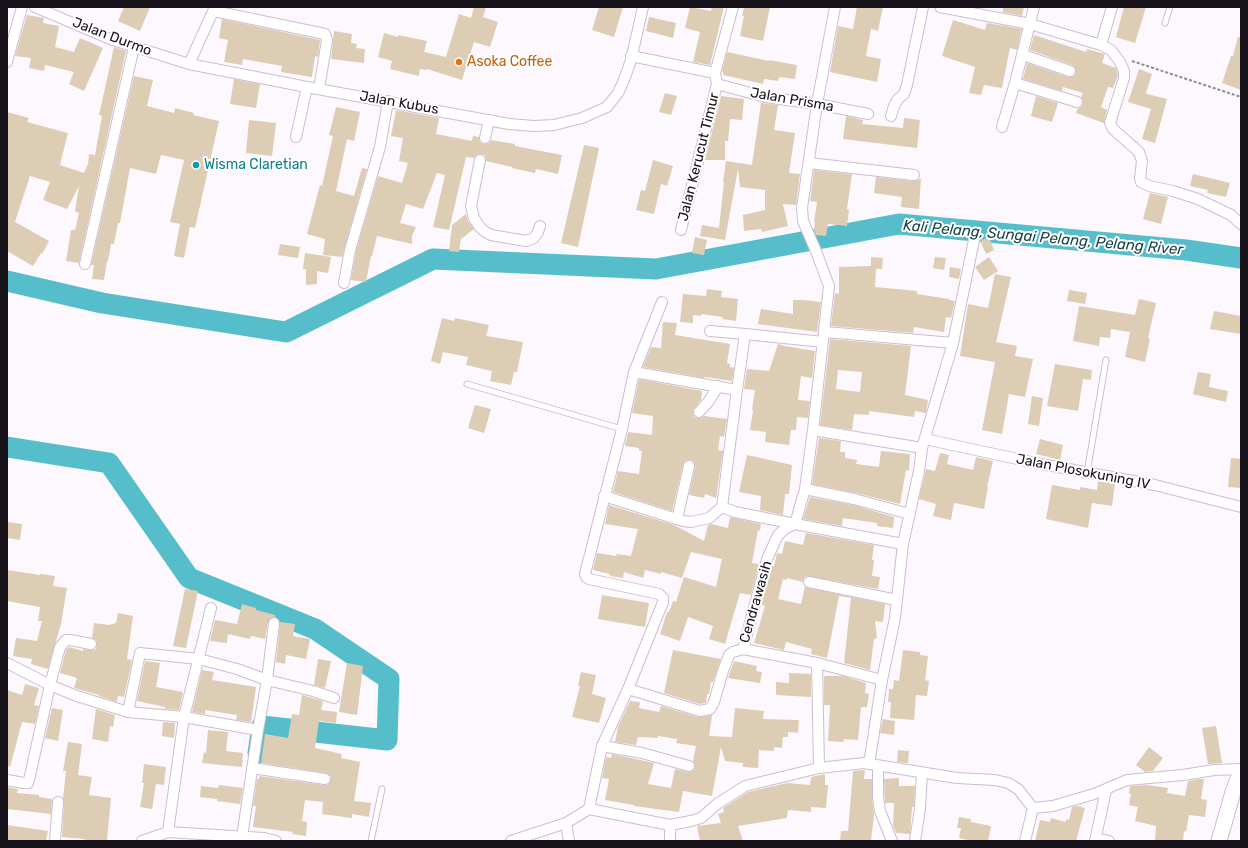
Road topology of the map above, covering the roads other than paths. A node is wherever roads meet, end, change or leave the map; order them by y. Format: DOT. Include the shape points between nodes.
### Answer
graph roads {
  1 [pos="22,7"];
  2 [pos="35,7"];
  3 [pos="733,7"];
  4 [pos="835,7"];
  5 [pos="923,7"];
  6 [pos="940,7"];
  7 [pos="1034,7"];
  8 [pos="1112,7"];
  9 [pos="1170,7"];
  10 [pos="215,9"];
  11 [pos="642,10"];
  12 [pos="1165,23"];
  13 [pos="1030,24"];
  14 [pos="1101,45"];
  15 [pos="134,47"];
  16 [pos="1023,55"];
  17 [pos="631,56"];
  18 [pos="7,62"];
  19 [pos="189,64"];
  20 [pos="1070,71"];
  21 [pos="715,72"];
  22 [pos="1015,83"];
  23 [pos="717,84"];
  24 [pos="307,87"];
  25 [pos="319,89"];
  26 [pos="388,101"];
  27 [pos="1077,102"];
  28 [pos="817,104"];
  29 [pos="868,114"];
  30 [pos="891,116"];
  31 [pos="488,120"];
  32 [pos="1002,127"];
  33 [pos="296,137"];
  34 [pos="485,138"];
  35 [pos="480,160"];
  36 [pos="809,163"];
  37 [pos="914,175"];
  38 [pos="1241,224"];
  39 [pos="540,226"];
  40 [pos="681,230"];
  41 [pos="974,240"];
  42 [pos="85,264"];
  43 [pos="344,283"];
  44 [pos="662,302"];
  45 [pos="710,331"];
  46 [pos="745,334"];
  47 [pos="824,337"];
  48 [pos="952,343"];
  49 [pos="1106,360"];
  50 [pos="634,372"];
  51 [pos="467,384"];
  52 [pos="718,386"];
  53 [pos="737,390"];
  54 [pos="699,412"];
  55 [pos="622,428"];
  56 [pos="813,430"];
  57 [pos="924,444"];
  58 [pos="689,466"];
  59 [pos="1087,473"];
  60 [pos="805,489"];
  61 [pos="604,496"];
  62 [pos="722,507"];
  63 [pos="1241,507"];
  64 [pos="910,514"];
  65 [pos="677,519"];
  66 [pos="795,524"];
  67 [pos="903,544"];
  68 [pos="809,582"];
  69 [pos="898,600"];
  70 [pos="211,608"];
  71 [pos="274,623"];
  72 [pos="91,644"];
  73 [pos="743,649"];
  74 [pos="199,659"];
  75 [pos="7,663"];
  76 [pos="817,663"];
  77 [pos="267,680"];
  78 [pos="882,680"];
  79 [pos="50,685"];
  80 [pos="628,689"];
  81 [pos="334,698"];
  82 [pos="128,712"];
  83 [pos="184,717"];
  84 [pos="258,730"];
  85 [pos="602,746"];
  86 [pos="864,763"];
  87 [pos="689,766"];
  88 [pos="878,766"];
  89 [pos="252,768"];
  90 [pos="819,768"];
  91 [pos="1241,770"];
  92 [pos="922,773"];
  93 [pos="7,780"];
  94 [pos="325,780"];
  95 [pos="382,789"];
  96 [pos="1106,790"];
  97 [pos="58,802"];
  98 [pos="1033,808"];
  99 [pos="589,809"];
  100 [pos="566,823"];
  101 [pos="670,824"];
  102 [pos="168,832"];
  103 [pos="242,837"];
  104 [pos="1096,839"];
  105 [pos="55,841"];
  106 [pos="142,841"];
  107 [pos="276,841"];
  108 [pos="371,841"];
  109 [pos="511,841"];
  110 [pos="569,841"];
  111 [pos="670,841"];
  112 [pos="892,841"];
  113 [pos="915,841"];
  114 [pos="1025,841"];
  115 [pos="1109,841"];
  116 [pos="1219,841"];
  1 -- 18 [label="street"];
  2 -- 15 [label="street, Jalan Durmo"];
  3 -- 21 [label="street"];
  4 -- 28 [label="street"];
  5 -- 30 [label="street" via="907,85"];
  6 -- 13 [label="street"];
  7 -- 13 [label="street"];
  8 -- 14 [label="street"];
  9 -- 12 [label="lane"];
  10 -- 19 [label="street"];
  10 -- 25 [label="street" via="325,34 327,40"];
  11 -- 17 [label="street"];
  13 -- 14 [label="street"];
  13 -- 16 [label="street"];
  14 -- 38 [label="street" via="1116,56 1124,72 1110,122 1113,129 1139,152 1142,161 1141,182 1198,199 1230,215"];
  15 -- 19 [label="street, Jalan Durmo"];
  15 -- 42 [label="street"];
  16 -- 20 [label="street"];
  16 -- 22 [label="street"];
  17 -- 21 [label="street"];
  17 -- 31 [label="street, Jalan Kubus" via="618,93 607,107 554,126"];
  19 -- 24 [label="street, Jalan Kubus"];
  21 -- 23 [label="street"];
  22 -- 27 [label="street"];
  22 -- 32 [label="street"];
  23 -- 28 [label="street, Jalan Prisma" via="765,97"];
  23 -- 40 [label="street, Jalan Kerucut Timur"];
  24 -- 25 [label="street, Jalan Kubus"];
  24 -- 33 [label="street"];
  25 -- 26 [label="street, Jalan Kubus"];
  26 -- 31 [label="street, Jalan Kubus"];
  26 -- 43 [label="street" via="378,153 350,250"];
  28 -- 29 [label="street, Jalan Prisma"];
  28 -- 36 [label="street"];
  31 -- 34 [label="street"];
  35 -- 39 [label="street" via="471,206 479,226 491,235 526,241 534,238"];
  36 -- 37 [label="street"];
  36 -- 47 [label="street" via="802,208 803,221 829,286"];
  41 -- 48 [label="street"];
  44 -- 50 [label="street"];
  45 -- 46 [label="street"];
  46 -- 47 [label="street"];
  46 -- 53 [label="street"];
  47 -- 48 [label="street"];
  47 -- 56 [label="street"];
  48 -- 57 [label="street"];
  49 -- 59 [label="lane"];
  50 -- 52 [label="street"];
  50 -- 55 [label="street"];
  51 -- 55 [label="lane"];
  52 -- 53 [label="street"];
  52 -- 54 [label="street"];
  53 -- 62 [label="street"];
  55 -- 61 [label="street"];
  56 -- 57 [label="street, Jalan Plosokuning IV"];
  56 -- 60 [label="street"];
  57 -- 59 [label="street, Jalan Plosokuning IV"];
  57 -- 64 [label="street"];
  58 -- 65 [label="street"];
  59 -- 63 [label="street, Jalan Plosokuning IV" via="1155,485"];
  60 -- 64 [label="street"];
  60 -- 66 [label="street"];
  61 -- 65 [label="street"];
  61 -- 80 [label="street" via="586,577 659,594 663,598"];
  62 -- 65 [label="street" via="709,518 691,522"];
  62 -- 66 [label="street"];
  64 -- 67 [label="street"];
  66 -- 67 [label="street"];
  66 -- 73 [label="street, Cendrawasih" via="778,535 766,559"];
  67 -- 69 [label="street"];
  68 -- 69 [label="street"];
  69 -- 78 [label="street"];
  70 -- 74 [label="street"];
  71 -- 77 [label="street"];
  72 -- 79 [label="street" via="74,640 63,642"];
  73 -- 76 [label="street"];
  73 -- 80 [label="street, Cendrawasih" via="729,655 710,709 700,711"];
  74 -- 77 [label="street"];
  74 -- 82 [label="street" via="140,653"];
  74 -- 83 [label="street"];
  75 -- 79 [label="street"];
  76 -- 78 [label="street"];
  76 -- 90 [label="street"];
  77 -- 81 [label="street"];
  77 -- 84 [label="street"];
  78 -- 86 [label="street" via="870,758"];
  79 -- 82 [label="street"];
  79 -- 93 [label="street" via="29,780 24,783"];
  80 -- 85 [label="street"];
  82 -- 83 [label="street"];
  83 -- 84 [label="street"];
  83 -- 102 [label="street"];
  84 -- 89 [label="street"];
  85 -- 87 [label="street" via="642,753"];
  85 -- 99 [label="street"];
  86 -- 88 [label="street"];
  86 -- 90 [label="street"];
  88 -- 92 [label="street"];
  88 -- 112 [label="street" via="880,811"];
  89 -- 94 [label="street"];
  89 -- 103 [label="street"];
  90 -- 101 [label="street" via="746,786 717,804 701,818"];
  91 -- 96 [label="street" via="1214,770 1127,780"];
  91 -- 116 [label="street" via="1232,792"];
  92 -- 98 [label="street" via="1008,783 1018,789"];
  92 -- 113 [label="street"];
  95 -- 108 [label="lane"];
  96 -- 98 [label="street" via="1053,806"];
  96 -- 104 [label="street"];
  97 -- 105 [label="street"];
  98 -- 114 [label="street"];
  99 -- 100 [label="street"];
  99 -- 101 [label="street"];
  100 -- 109 [label="street"];
  100 -- 110 [label="street"];
  101 -- 111 [label="street"];
  102 -- 103 [label="street"];
  102 -- 106 [label="street"];
  103 -- 107 [label="street"];
  104 -- 115 [label="street"];
}
